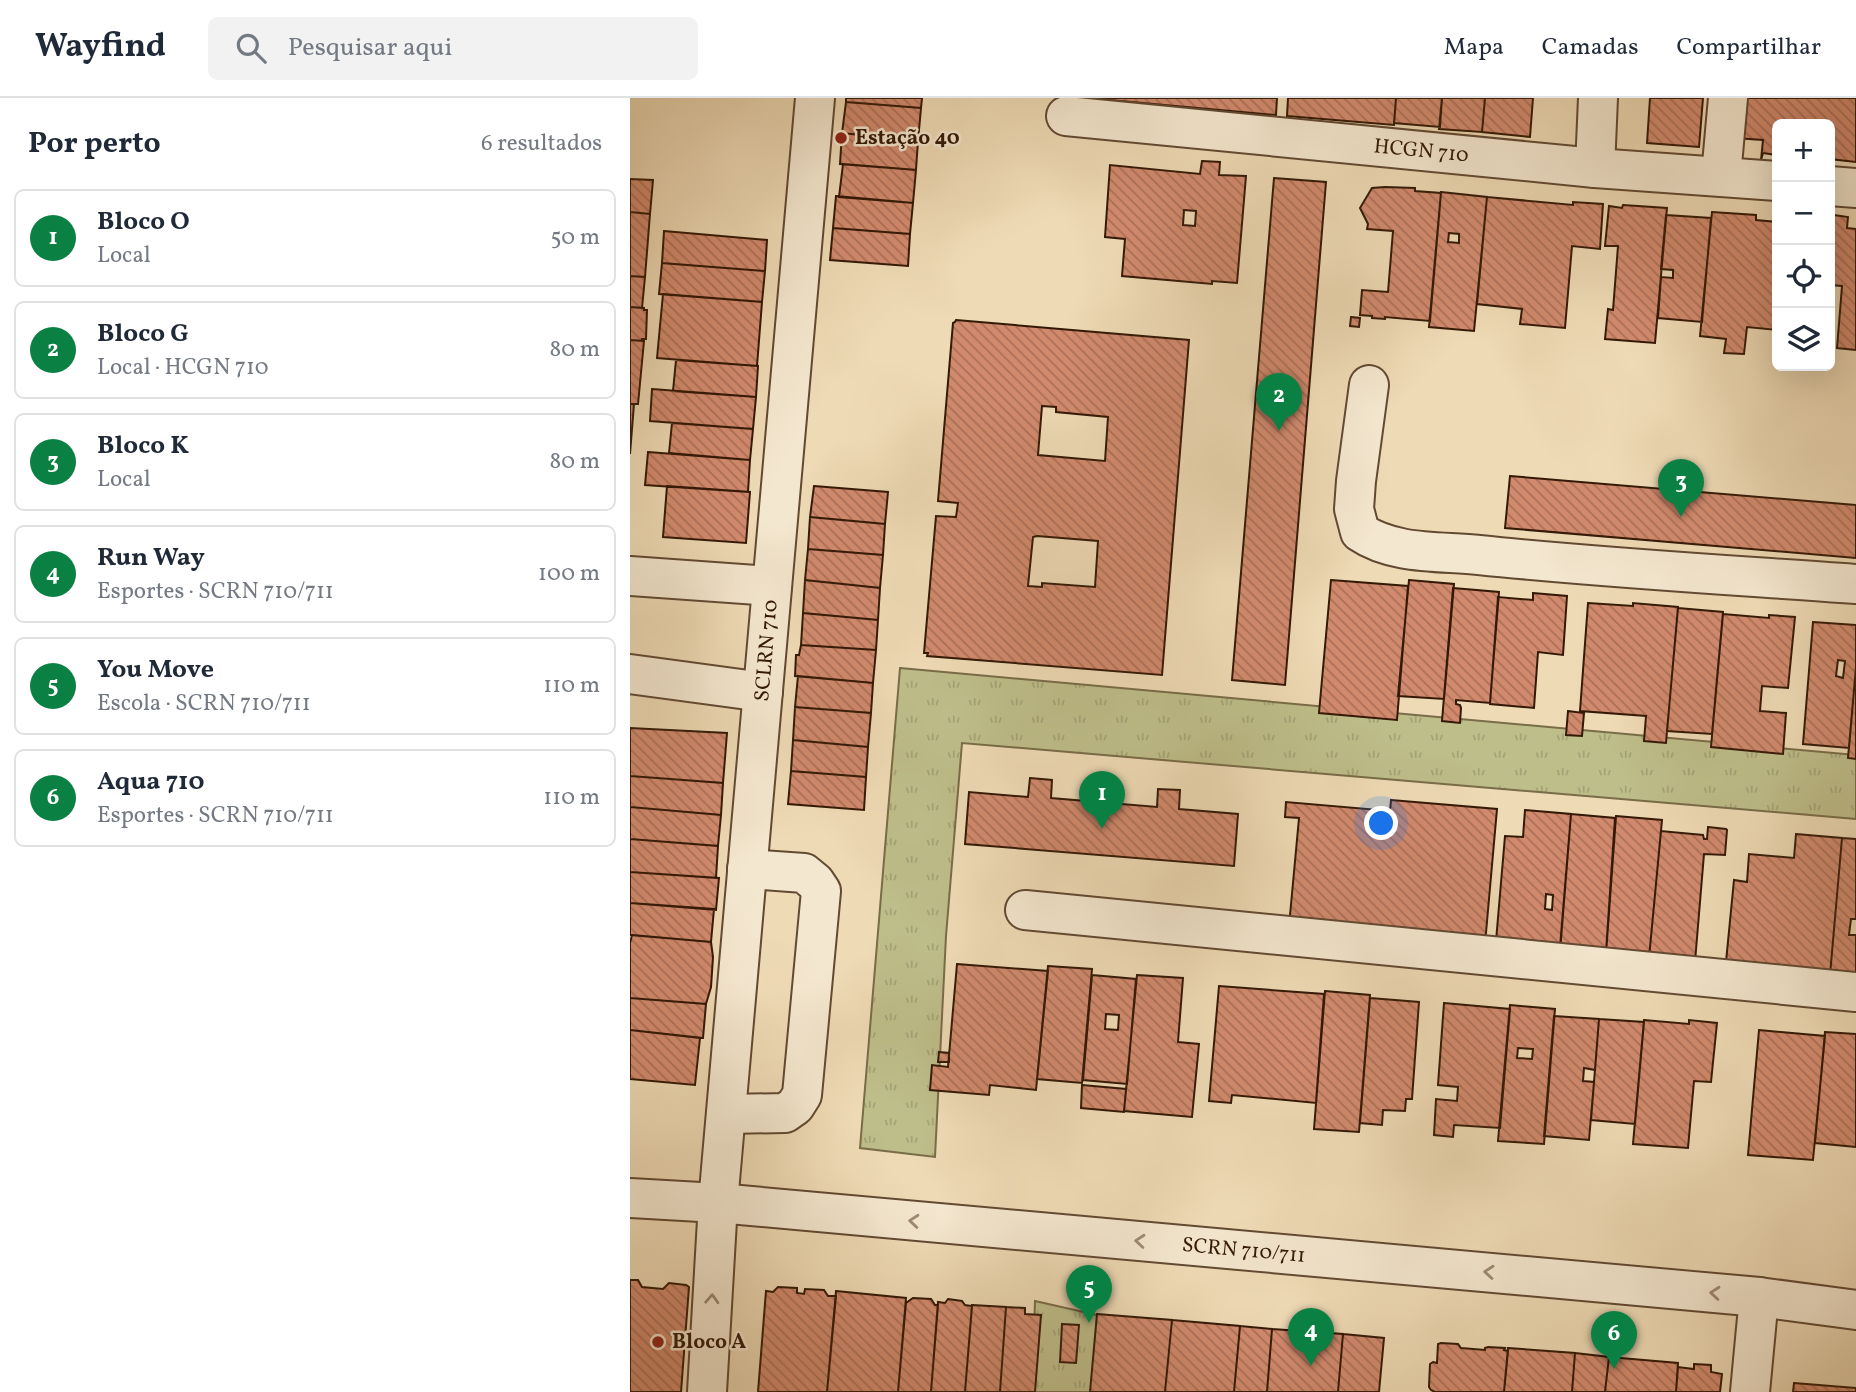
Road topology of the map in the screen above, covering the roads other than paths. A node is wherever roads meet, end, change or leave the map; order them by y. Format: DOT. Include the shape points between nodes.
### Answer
graph roads {
  1 [pos="815,98"];
  2 [pos="1598,98"];
  3 [pos="1728,98"];
  4 [pos="1066,116"];
  5 [pos="1595,168"];
  6 [pos="1721,176"];
  7 [pos="1772,181"];
  8 [pos="1835,186"];
  9 [pos="1856,188"];
  10 [pos="1369,385"];
  11 [pos="630,576"];
  12 [pos="1856,584"];
  13 [pos="772,586"];
  14 [pos="630,674"];
  15 [pos="763,692"];
  16 [pos="747,869"];
  17 [pos="1025,910"];
  18 [pos="1856,992"];
  19 [pos="726,1114"];
  20 [pos="630,1198"];
  21 [pos="718,1203"];
  22 [pos="1759,1297"];
  23 [pos="1856,1310"];
  24 [pos="707,1392"];
  25 [pos="1750,1392"];
  1 -- 13 [label="street, SCLRN 710"];
  2 -- 5 [label="street"];
  3 -- 6 [label="street"];
  4 -- 5 [label="street, HCGN 710"];
  5 -- 6 [label="street, HCGN 710"];
  6 -- 7 [label="street, HCGN 710"];
  8 -- 9 [label="street"];
  10 -- 12 [label="street" via="1354,509 1360,531 1371,539 1392,546 1511,558"];
  11 -- 13 [label="street"];
  13 -- 15 [label="street, SCLRN 710"];
  14 -- 15 [label="street"];
  15 -- 16 [label="street, SCLRN 710"];
  16 -- 19 [label="street, SCLRN 710"];
  16 -- 19 [label="street" via="804,873 821,891 802,1095 785,1113"];
  17 -- 18 [label="street"];
  19 -- 21 [label="street, SCLRN 710"];
  20 -- 21 [label="street, SCRN 710/711"];
  22 -- 21 [label="street, SCRN 710/711, one-way"];
  24 -- 21 [label="street, SCLRN 710, one-way"];
  22 -- 23 [label="street, SCRN 710/711"];
  22 -- 25 [label="street"];
}
